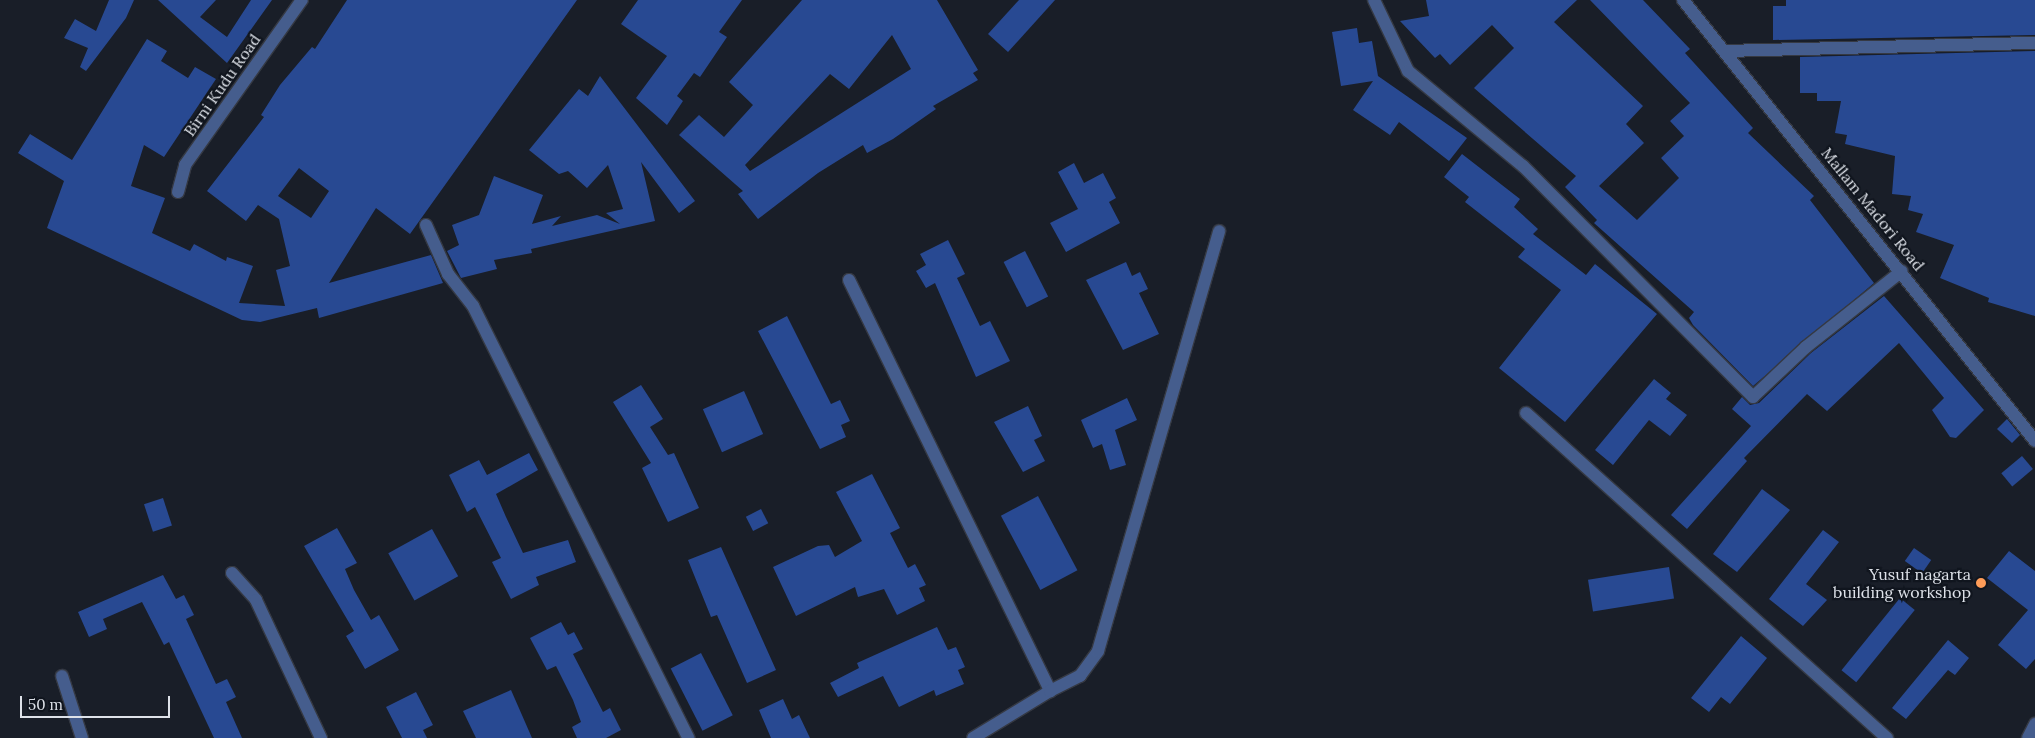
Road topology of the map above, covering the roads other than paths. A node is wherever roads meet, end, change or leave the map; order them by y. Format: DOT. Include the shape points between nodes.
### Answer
graph roads {
  1 [pos="302,0"];
  2 [pos="1374,0"];
  3 [pos="1683,0"];
  4 [pos="2035,42"];
  5 [pos="1725,51"];
  6 [pos="178,192"];
  7 [pos="426,225"];
  8 [pos="1220,231"];
  9 [pos="1902,271"];
  10 [pos="849,280"];
  11 [pos="1526,413"];
  12 [pos="2035,441"];
  13 [pos="232,572"];
  14 [pos="62,676"];
  15 [pos="1050,691"];
  16 [pos="2035,724"];
  17 [pos="82,738"];
  18 [pos="321,738"];
  19 [pos="688,738"];
  20 [pos="973,738"];
  21 [pos="1887,738"];
  22 [pos="2028,738"];
  1 -- 6 [label="street, Birni Kudu Road" via="185,165"];
  2 -- 9 [label="street" via="1408,71 1523,166 1753,397 1806,348"];
  3 -- 5 [label="street, Mallam Madori Road"];
  4 -- 5 [label="street"];
  5 -- 9 [label="street, Mallam Madori Road"];
  7 -- 19 [label="street" via="448,274 477,315"];
  8 -- 15 [label="street" via="1098,651 1080,676"];
  9 -- 12 [label="street, Mallam Madori Road"];
  10 -- 15 [label="street"];
  11 -- 21 [label="street"];
  13 -- 18 [label="street" via="256,600"];
  14 -- 17 [label="street"];
  15 -- 20 [label="street"];
  16 -- 22 [label="street"];
}
